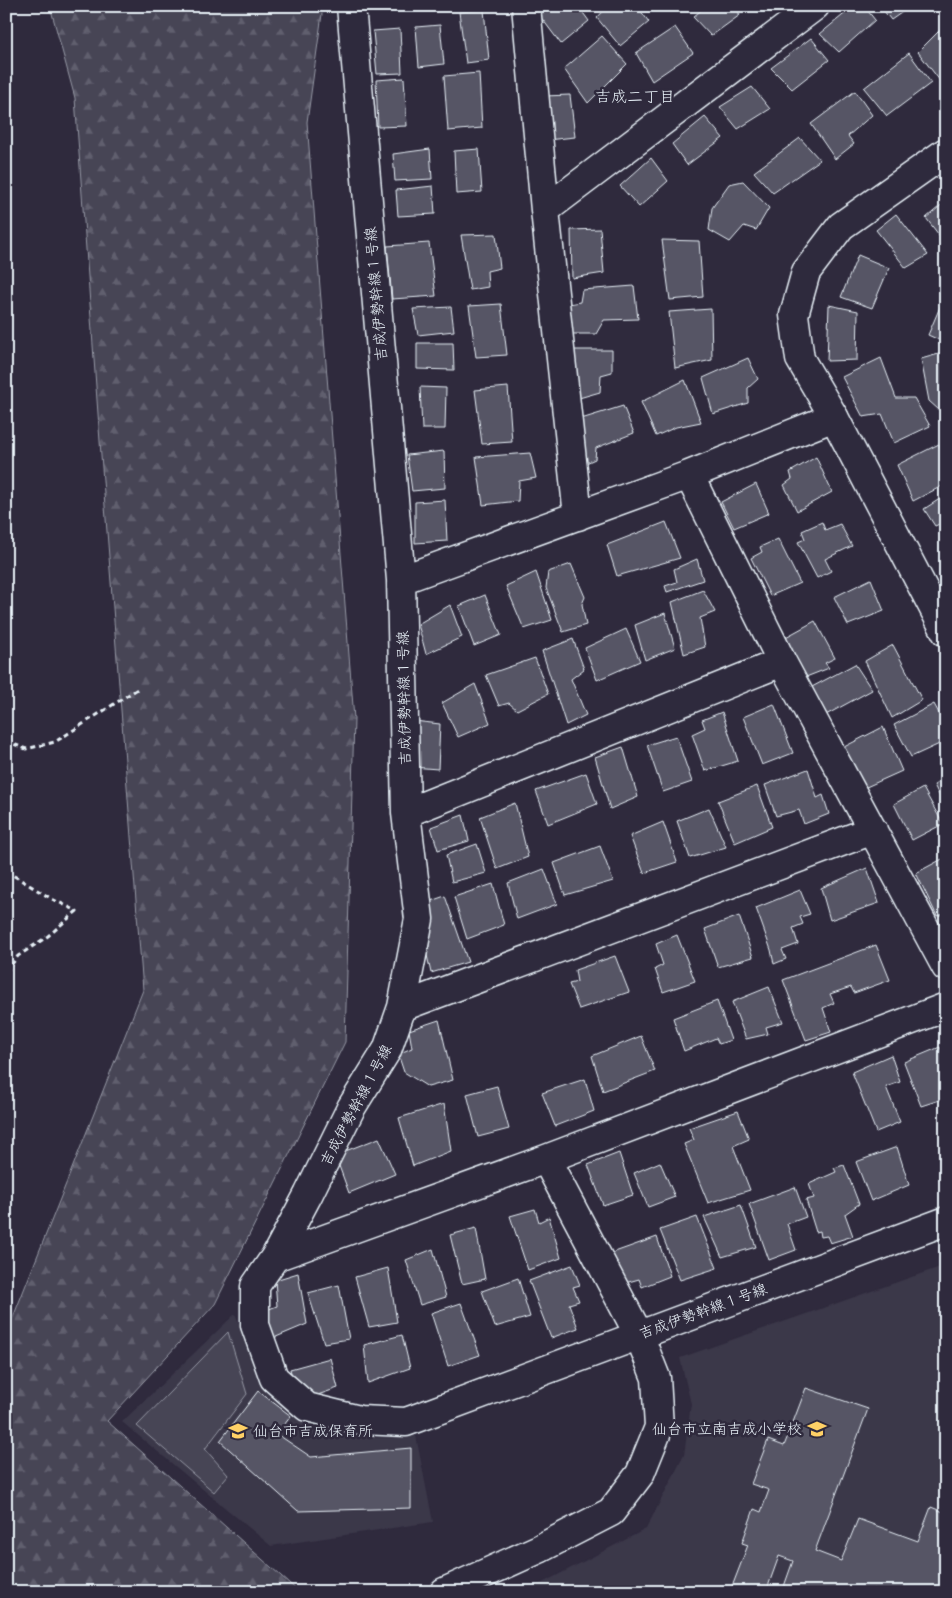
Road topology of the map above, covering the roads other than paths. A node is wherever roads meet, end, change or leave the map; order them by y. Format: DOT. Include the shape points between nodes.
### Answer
graph roads {
  1 [pos="351,6"];
  2 [pos="526,6"];
  3 [pos="815,6"];
  4 [pos="946,152"];
  5 [pos="545,210"];
  6 [pos="834,417"];
  7 [pos="689,474"];
  8 [pos="578,516"];
  9 [pos="401,580"];
  10 [pos="946,632"];
  11 [pos="782,662"];
  12 [pos="406,812"];
  13 [pos="873,830"];
  14 [pos="946,967"];
  15 [pos="402,1007"];
  16 [pos="946,1007"];
  17 [pos="546,1159"];
  18 [pos="946,1221"];
  19 [pos="275,1257"];
  20 [pos="639,1335"];
  21 [pos="444,1592"];
  1 -- 9 [label="street, 吉成伊勢幹線１号線"];
  2 -- 5 [label="street"];
  3 -- 5 [label="street"];
  4 -- 6 [label="street" via="841,226 806,272 794,316 800,359"];
  5 -- 8 [label="street"];
  6 -- 7 [label="street"];
  6 -- 10 [label="street"];
  7 -- 8 [label="street"];
  7 -- 11 [label="street"];
  8 -- 9 [label="street"];
  9 -- 12 [label="street, 吉成伊勢幹線１号線"];
  11 -- 12 [label="street"];
  11 -- 13 [label="street"];
  12 -- 15 [label="street, 吉成伊勢幹線１号線" via="419,919"];
  13 -- 14 [label="street"];
  13 -- 15 [label="street"];
  15 -- 19 [label="street, 吉成伊勢幹線１号線" via="387,1050 351,1108"];
  16 -- 17 [label="street"];
  17 -- 19 [label="street"];
  17 -- 20 [label="street"];
  18 -- 20 [label="street, 吉成伊勢幹線１号線"];
  19 -- 20 [label="street, 吉成伊勢幹線１号線" via="255,1286 255,1325 274,1378 306,1407 360,1420 406,1422"];
  20 -- 21 [label="street" via="656,1378 659,1427 640,1474 611,1512"];
}
